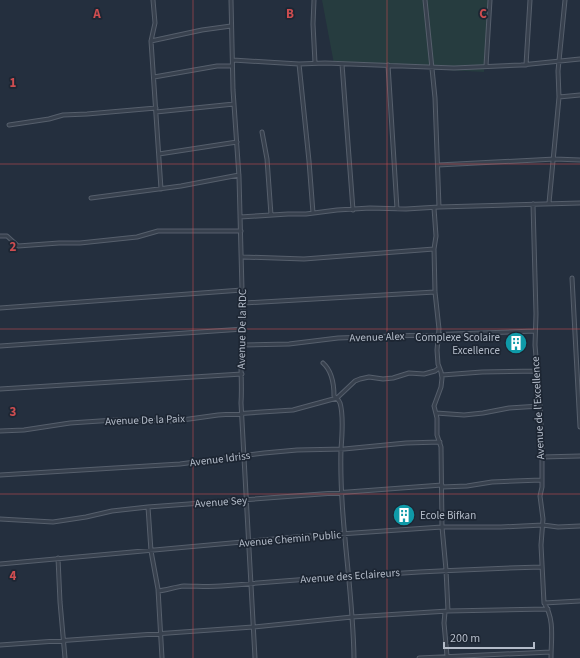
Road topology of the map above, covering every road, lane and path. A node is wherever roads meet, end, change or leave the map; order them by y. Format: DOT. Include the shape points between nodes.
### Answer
graph roads {
  1 [pos="154,0"];
  2 [pos="231,0"];
  3 [pos="314,0"];
  4 [pos="425,0"];
  5 [pos="490,0"];
  6 [pos="530,0"];
  7 [pos="565,0"];
  8 [pos="231,26"];
  9 [pos="151,41"];
  10 [pos="580,59"];
  11 [pos="233,60"];
  12 [pos="560,62"];
  13 [pos="315,63"];
  14 [pos="299,64"];
  15 [pos="342,64"];
  16 [pos="526,65"];
  17 [pos="232,66"];
  18 [pos="388,66"];
  19 [pos="486,66"];
  20 [pos="431,67"];
  21 [pos="154,77"];
  22 [pos="580,95"];
  23 [pos="559,97"];
  24 [pos="234,104"];
  25 [pos="156,108"];
  26 [pos="156,112"];
  27 [pos="10,124"];
  28 [pos="262,132"];
  29 [pos="237,142"];
  30 [pos="159,154"];
  31 [pos="553,160"];
  32 [pos="580,160"];
  33 [pos="438,165"];
  34 [pos="239,175"];
  35 [pos="161,189"];
  36 [pos="92,198"];
  37 [pos="549,203"];
  38 [pos="580,203"];
  39 [pos="533,204"];
  40 [pos="438,207"];
  41 [pos="434,208"];
  42 [pos="397,209"];
  43 [pos="353,210"];
  44 [pos="313,213"];
  45 [pos="271,215"];
  46 [pos="240,217"];
  47 [pos="241,232"];
  48 [pos="0,236"];
  49 [pos="434,249"];
  50 [pos="243,257"];
  51 [pos="572,278"];
  52 [pos="242,290"];
  53 [pos="435,292"];
  54 [pos="244,303"];
  55 [pos="0,308"];
  56 [pos="243,329"];
  57 [pos="535,331"];
  58 [pos="438,334"];
  59 [pos="243,345"];
  60 [pos="0,346"];
  61 [pos="323,363"];
  62 [pos="439,368"];
  63 [pos="537,370"];
  64 [pos="242,374"];
  65 [pos="442,375"];
  66 [pos="0,389"];
  67 [pos="337,398"];
  68 [pos="540,406"];
  69 [pos="436,413"];
  70 [pos="242,414"];
  71 [pos="580,427"];
  72 [pos="0,431"];
  73 [pos="440,442"];
  74 [pos="341,448"];
  75 [pos="245,456"];
  76 [pos="580,456"];
  77 [pos="542,457"];
  78 [pos="0,475"];
  79 [pos="541,480"];
  80 [pos="442,486"];
  81 [pos="342,492"];
  82 [pos="247,500"];
  83 [pos="148,507"];
  84 [pos="0,519"];
  85 [pos="543,525"];
  86 [pos="580,526"];
  87 [pos="442,527"];
  88 [pos="345,534"];
  89 [pos="249,542"];
  90 [pos="151,550"];
  91 [pos="58,558"];
  92 [pos="0,564"];
  93 [pos="542,567"];
  94 [pos="446,570"];
  95 [pos="349,576"];
  96 [pos="251,583"];
  97 [pos="158,591"];
  98 [pos="580,601"];
  99 [pos="544,603"];
  100 [pos="548,609"];
  101 [pos="447,612"];
  102 [pos="352,617"];
  103 [pos="253,627"];
  104 [pos="161,633"];
  105 [pos="64,640"];
  106 [pos="0,645"];
  107 [pos="551,652"];
  108 [pos="447,656"];
  109 [pos="65,658"];
  110 [pos="162,658"];
  111 [pos="255,658"];
  112 [pos="354,658"];
  113 [pos="418,658"];
  114 [pos="426,658"];
  115 [pos="551,658"];
  1 -- 9 [label="street" via="155,23"];
  2 -- 8 [label="street, Avenue De la RDC"];
  3 -- 13 [label="street"];
  4 -- 20 [label="street"];
  5 -- 19 [label="street"];
  6 -- 16 [label="street"];
  7 -- 12 [label="street"];
  8 -- 9 [label="street"];
  8 -- 11 [label="street, Avenue De la RDC"];
  9 -- 21 [label="street"];
  10 -- 12 [label="street"];
  11 -- 14 [label="street"];
  11 -- 17 [label="street, Avenue De la RDC"];
  12 -- 16 [label="street"];
  12 -- 23 [label="street"];
  13 -- 14 [label="street"];
  13 -- 15 [label="street"];
  14 -- 44 [label="street"];
  15 -- 18 [label="street"];
  15 -- 43 [label="street"];
  16 -- 19 [label="street"];
  17 -- 21 [label="street" via="217,66"];
  17 -- 24 [label="street, Avenue De la RDC"];
  18 -- 20 [label="street"];
  18 -- 42 [label="street"];
  19 -- 20 [label="street"];
  20 -- 33 [label="street"];
  21 -- 25 [label="street"];
  22 -- 23 [label="street"];
  23 -- 31 [label="street"];
  24 -- 26 [label="street"];
  24 -- 29 [label="street, Avenue De la RDC"];
  25 -- 26 [label="street"];
  25 -- 27 [label="street" via="63,115"];
  26 -- 30 [label="street"];
  28 -- 45 [label="street" via="267,159"];
  29 -- 30 [label="street"];
  29 -- 34 [label="street, Avenue De la RDC"];
  30 -- 35 [label="street"];
  31 -- 32 [label="street"];
  31 -- 33 [label="street"];
  31 -- 37 [label="street"];
  33 -- 40 [label="street"];
  34 -- 35 [label="street"];
  34 -- 46 [label="street, Avenue De la RDC"];
  35 -- 36 [label="street"];
  37 -- 38 [label="street"];
  37 -- 39 [label="street"];
  39 -- 40 [label="street"];
  39 -- 57 [label="street, Avenue de l'Excellence"];
  40 -- 41 [label="street"];
  41 -- 42 [label="street"];
  41 -- 49 [label="street"];
  42 -- 43 [label="street"];
  43 -- 44 [label="street"];
  44 -- 45 [label="street"];
  45 -- 46 [label="street"];
  46 -- 47 [label="street, Avenue De la RDC"];
  47 -- 48 [label="street" via="158,231 137,237 18,246 7,236"];
  47 -- 50 [label="street, Avenue De la RDC"];
  49 -- 50 [label="street" via="304,259"];
  49 -- 53 [label="street"];
  50 -- 52 [label="street, Avenue De la RDC"];
  51 -- 71 [label="street"];
  52 -- 54 [label="street, Avenue De la RDC"];
  52 -- 55 [label="street"];
  53 -- 54 [label="street"];
  53 -- 58 [label="street"];
  54 -- 56 [label="street, Avenue De la RDC"];
  56 -- 59 [label="street, Avenue De la RDC"];
  56 -- 60 [label="street"];
  57 -- 58 [label="street, Avenue Alex"];
  57 -- 63 [label="street, Avenue de l'Excellence"];
  58 -- 59 [label="street, Avenue Alex"];
  58 -- 62 [label="street"];
  59 -- 64 [label="street, Avenue De la RDC"];
  61 -- 67 [label="street" via="327,366 334,384 334,396"];
  62 -- 65 [label="street"];
  62 -- 67 [label="street" via="424,374 409,373 393,378 360,379"];
  63 -- 65 [label="street"];
  63 -- 68 [label="street, Avenue de l'Excellence"];
  64 -- 66 [label="street"];
  64 -- 70 [label="street, Avenue De la RDC"];
  65 -- 69 [label="street" via="441,387 434,403"];
  67 -- 70 [label="street, Avenue De la Paix" via="294,410"];
  67 -- 74 [label="street" via="340,403"];
  68 -- 69 [label="street" via="464,415"];
  68 -- 77 [label="street, Avenue de l'Excellence"];
  69 -- 73 [label="street" via="437,435"];
  70 -- 72 [label="street, Avenue De la Paix" via="175,421 115,420 70,423"];
  70 -- 75 [label="street, Avenue De la RDC"];
  73 -- 74 [label="street, Avenue Idriss"];
  73 -- 80 [label="street"];
  74 -- 75 [label="street, Avenue Idriss"];
  74 -- 81 [label="street"];
  75 -- 78 [label="street, Avenue Idriss" via="180,464"];
  75 -- 82 [label="street, Avenue De la RDC"];
  76 -- 77 [label="street"];
  77 -- 79 [label="street, Avenue de l'Excellence"];
  79 -- 80 [label="street, Avenue Sey"];
  79 -- 85 [label="street, Avenue de l'Excellence"];
  80 -- 81 [label="street, Avenue Sey"];
  80 -- 87 [label="street"];
  81 -- 82 [label="street, Avenue Sey"];
  81 -- 88 [label="street"];
  82 -- 83 [label="street, Avenue Sey"];
  82 -- 89 [label="street, Avenue De la RDC"];
  83 -- 84 [label="street, Avenue Sey" via="53,522"];
  83 -- 90 [label="street"];
  85 -- 86 [label="street, Avenue Chemin Public"];
  85 -- 87 [label="street, Avenue Chemin Public"];
  85 -- 93 [label="street, Avenue de l'Excellence"];
  87 -- 88 [label="street, Avenue Chemin Public"];
  87 -- 94 [label="street"];
  88 -- 89 [label="street, Avenue Chemin Public"];
  88 -- 95 [label="street"];
  89 -- 90 [label="street, Avenue Chemin Public"];
  89 -- 96 [label="street, Avenue De la RDC"];
  90 -- 91 [label="street, Avenue Chemin Public"];
  90 -- 97 [label="street"];
  91 -- 92 [label="street, Avenue Chemin Public"];
  91 -- 105 [label="street"];
  93 -- 94 [label="street, Avenue des Eclaireurs"];
  93 -- 99 [label="street, Avenue de l'Excellence"];
  94 -- 95 [label="street, Avenue des Eclaireurs"];
  94 -- 101 [label="street"];
  95 -- 96 [label="street, Avenue des Eclaireurs"];
  95 -- 102 [label="street"];
  96 -- 97 [label="street, Avenue des Eclaireurs" via="184,586"];
  96 -- 103 [label="street, Avenue De la RDC"];
  97 -- 104 [label="street"];
  98 -- 99 [label="street"];
  99 -- 100 [label="street"];
  100 -- 101 [label="street"];
  100 -- 107 [label="street" via="551,623"];
  101 -- 102 [label="street"];
  101 -- 108 [label="street" via="444,623"];
  102 -- 103 [label="street"];
  102 -- 112 [label="street"];
  103 -- 104 [label="street"];
  103 -- 111 [label="street, Avenue De la RDC"];
  104 -- 105 [label="street"];
  104 -- 110 [label="street"];
  105 -- 106 [label="street"];
  105 -- 109 [label="street"];
  107 -- 108 [label="street"];
  107 -- 115 [label="street"];
  108 -- 114 [label="street"];
  113 -- 114 [label="street"];
}
